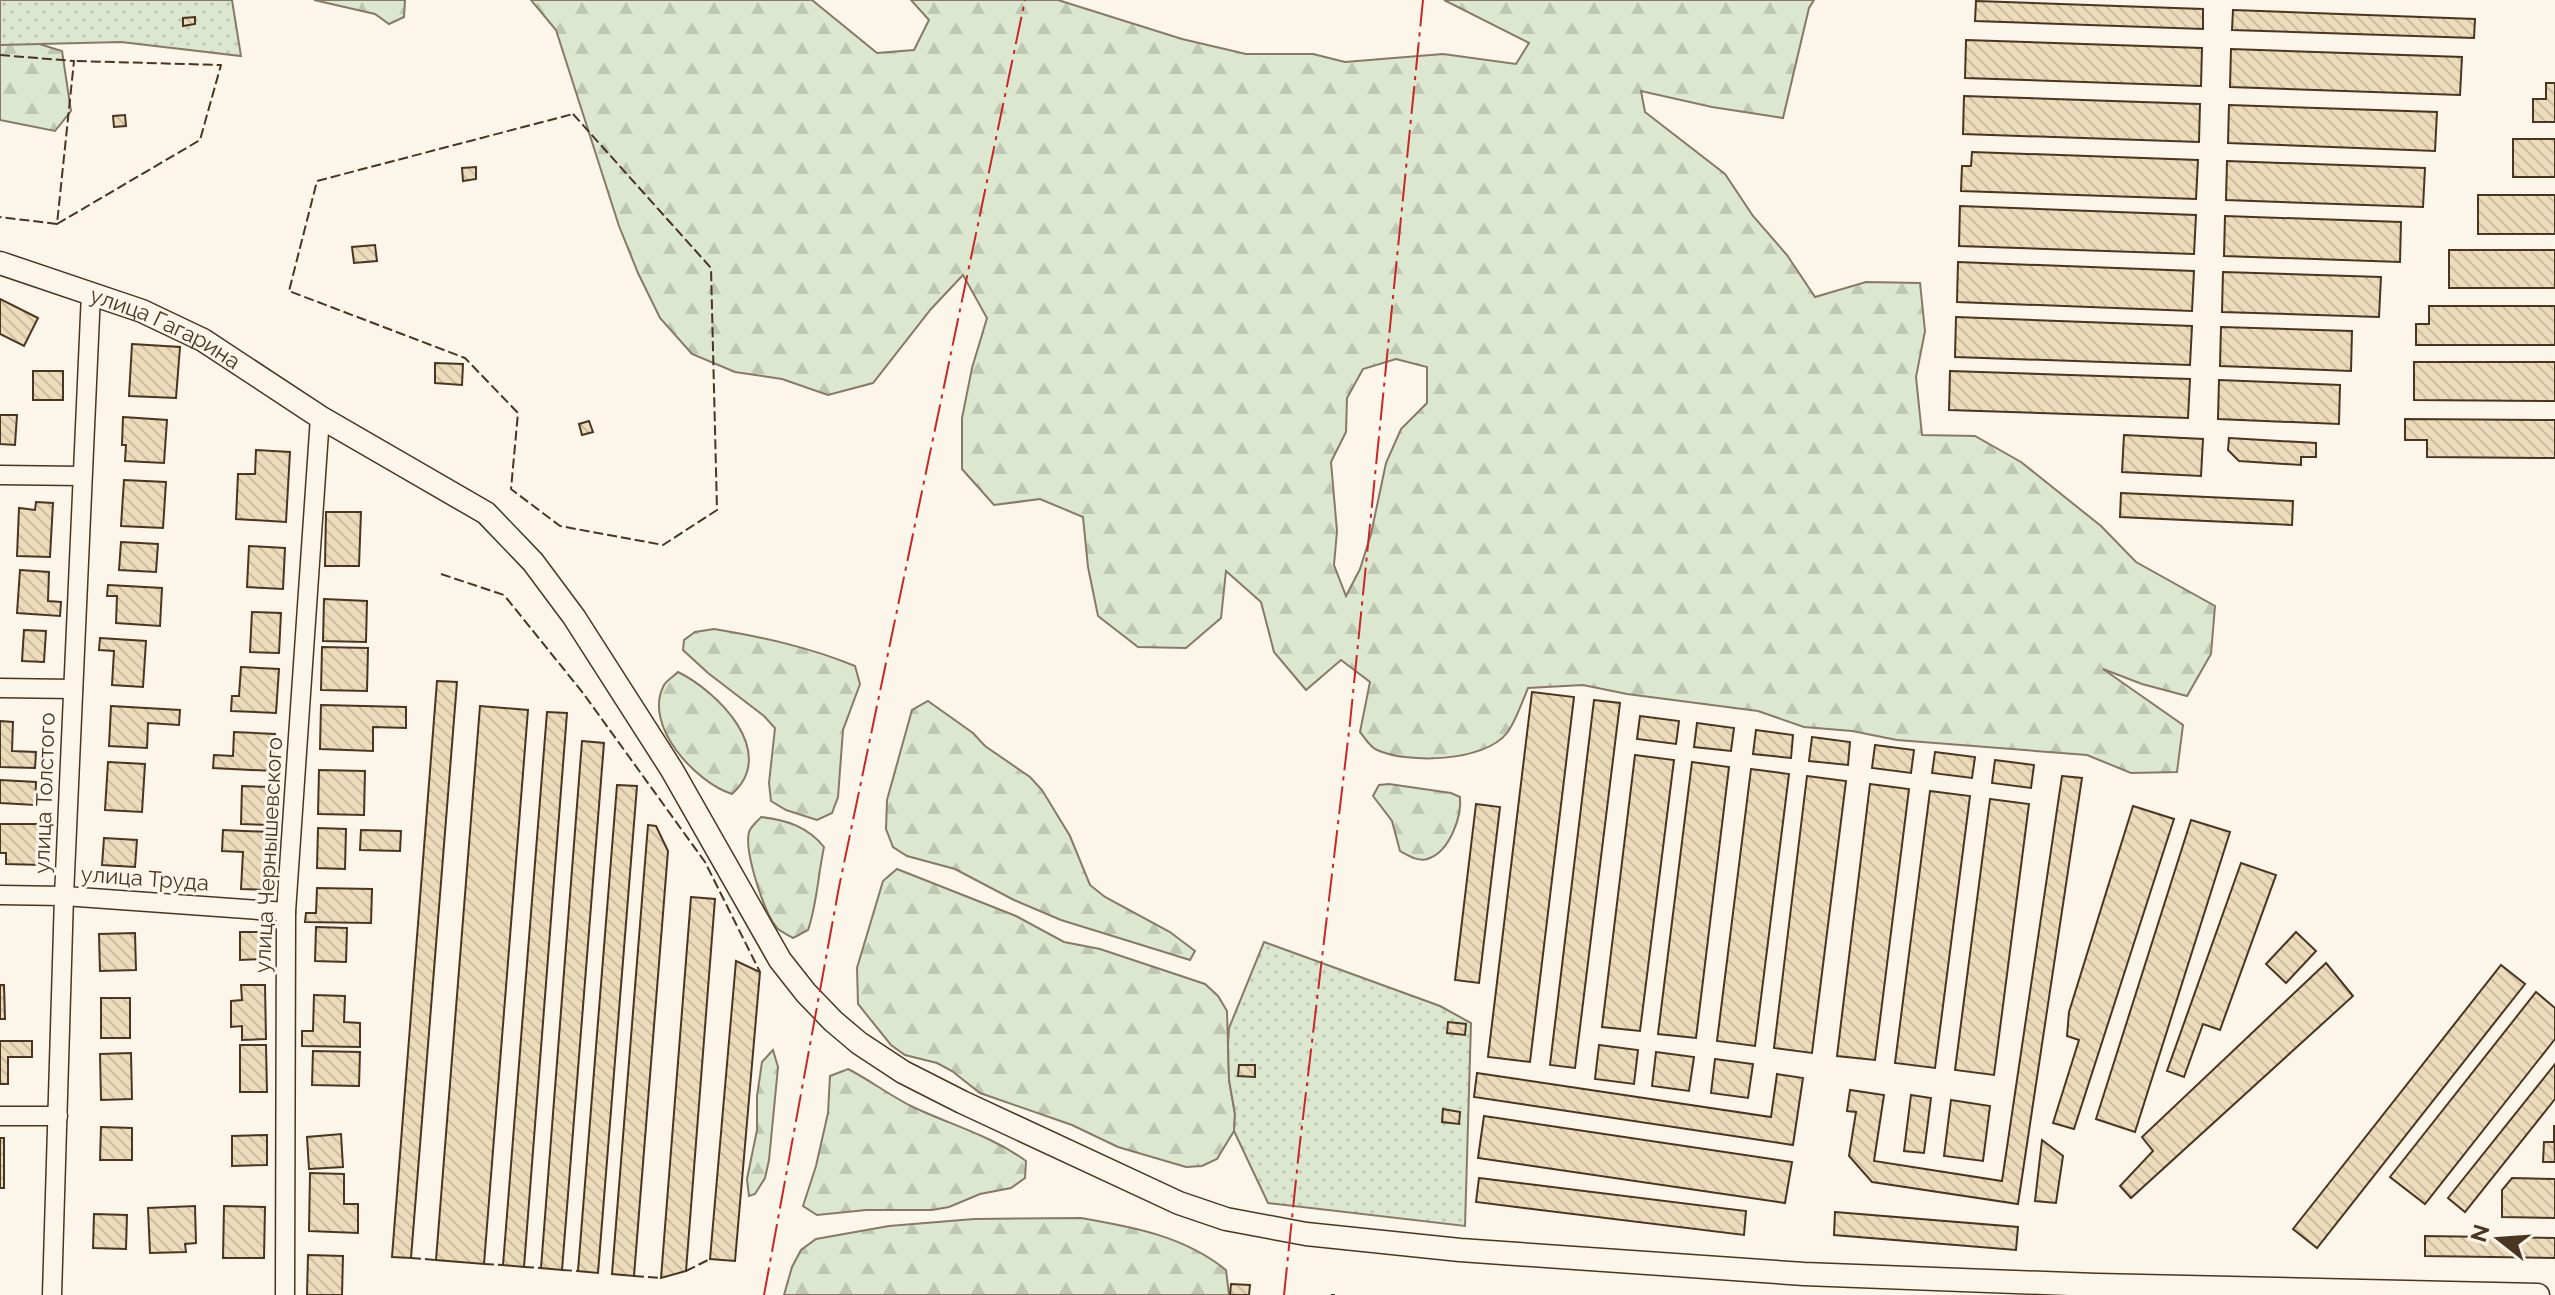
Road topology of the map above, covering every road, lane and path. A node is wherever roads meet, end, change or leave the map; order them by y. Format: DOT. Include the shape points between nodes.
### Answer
graph roads {
  1 [pos="0,263"];
  2 [pos="91,293"];
  3 [pos="320,417"];
  4 [pos="0,475"];
  5 [pos="82,476"];
  6 [pos="0,688"];
  7 [pos="73,689"];
  8 [pos="0,895"];
  9 [pos="64,896"];
  10 [pos="286,912"];
  11 [pos="0,1116"];
  12 [pos="58,1116"];
  13 [pos="52,1295"];
  14 [pos="285,1295"];
  15 [pos="2538,1295"];
  1 -- 2 [label="street, улица Гагарина"];
  2 -- 3 [label="street, улица Гагарина" via="203,340"];
  2 -- 5 [label="street, улица Толстого"];
  3 -- 10 [label="street, улица Чернышевского"];
  3 -- 15 [label="street, улица Гагарина" via="486,513 533,562 672,770 780,960 833,1021 926,1084 1179,1203 1226,1219 1306,1234 1804,1274"];
  4 -- 5 [label="street"];
  5 -- 7 [label="street, улица Толстого"];
  6 -- 7 [label="street"];
  7 -- 9 [label="street, улица Толстого"];
  8 -- 9 [label="street, улица Труда"];
  9 -- 10 [label="street, улица Труда"];
  9 -- 12 [label="street, улица Толстого"];
  10 -- 14 [label="street, улица Чернышевского"];
  11 -- 12 [label="street"];
  12 -- 13 [label="street, улица Толстого"];
}
